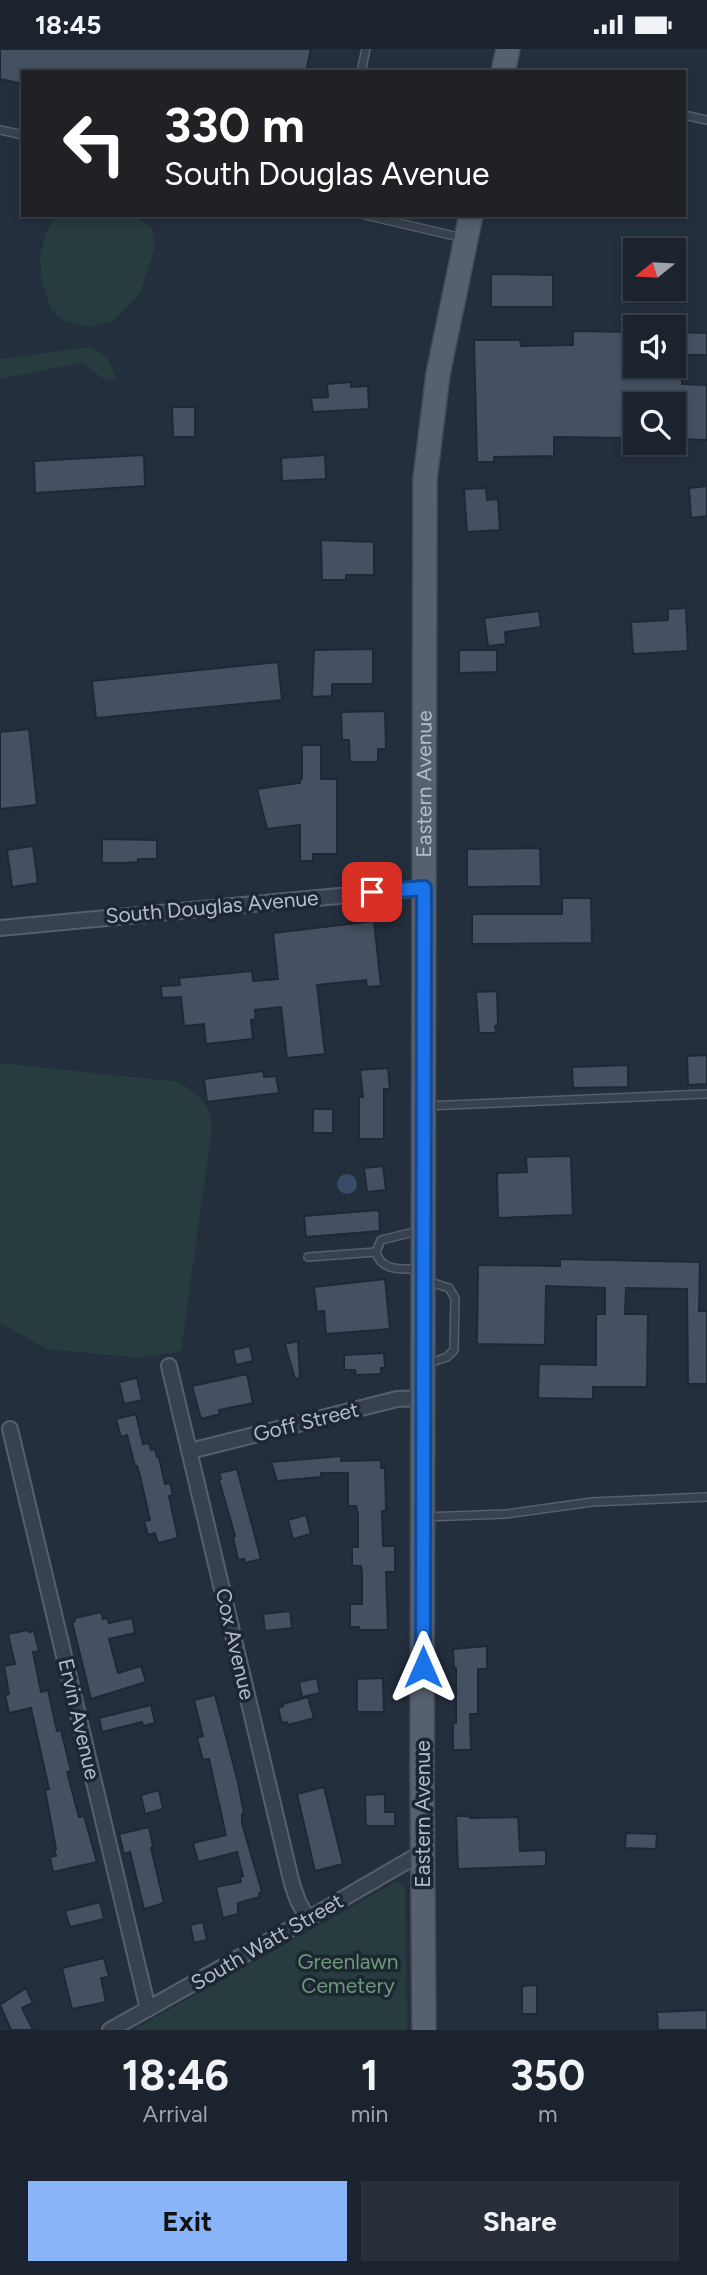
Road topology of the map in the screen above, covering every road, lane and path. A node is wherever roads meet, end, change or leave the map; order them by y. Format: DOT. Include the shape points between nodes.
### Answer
graph roads {
  1 [pos="366,49"];
  2 [pos="508,49"];
  3 [pos="361,70"];
  4 [pos="503,70"];
  5 [pos="686,115"];
  6 [pos="707,120"];
  7 [pos="0,130"];
  8 [pos="21,135"];
  9 [pos="373,217"];
  10 [pos="471,217"];
  11 [pos="466,239"];
  12 [pos="424,888"];
  13 [pos="0,928"];
  14 [pos="707,1094"];
  15 [pos="425,1106"];
  16 [pos="424,1230"];
  17 [pos="376,1252"];
  18 [pos="307,1257"];
  19 [pos="424,1274"];
  20 [pos="423,1365"];
  21 [pos="169,1366"];
  22 [pos="423,1398"];
  23 [pos="10,1429"];
  24 [pos="190,1451"];
  25 [pos="707,1497"];
  26 [pos="424,1517"];
  27 [pos="423,1851"];
  28 [pos="308,1919"];
  29 [pos="148,2009"];
  30 [pos="110,2030"];
  31 [pos="424,2030"];
  1 -- 3 [label="lane"];
  2 -- 4 [label="main road"];
  5 -- 6 [label="lane"];
  7 -- 8 [label="lane"];
  9 -- 11 [label="lane"];
  10 -- 11 [label="main road, Eastern Avenue"];
  11 -- 12 [label="main road, Eastern Avenue" via="438,375 425,479"];
  12 -- 13 [label="street, South Douglas Avenue"];
  12 -- 15 [label="main road, Eastern Avenue"];
  14 -- 15 [label="lane"];
  15 -- 16 [label="main road, Eastern Avenue"];
  16 -- 17 [label="lane" via="381,1240"];
  16 -- 19 [label="main road, Eastern Avenue"];
  17 -- 18 [label="lane"];
  17 -- 19 [label="lane" via="388,1267"];
  19 -- 20 [label="main road, Eastern Avenue"];
  19 -- 20 [label="lane" via="455,1298 455,1324 454,1350"];
  20 -- 22 [label="main road, Eastern Avenue"];
  21 -- 24 [label="street, Cox Avenue"];
  22 -- 24 [label="street, Goff Street" via="397,1399"];
  22 -- 26 [label="main road, Eastern Avenue"];
  23 -- 29 [label="street, Ervin Avenue"];
  24 -- 28 [label="street, Cox Avenue" via="292,1884"];
  25 -- 26 [label="lane" via="592,1501 506,1514"];
  26 -- 27 [label="main road, Eastern Avenue"];
  27 -- 28 [label="street, South Watt Street"];
  27 -- 31 [label="main road, Eastern Avenue"];
  28 -- 29 [label="street, South Watt Street"];
  29 -- 30 [label="street, South Watt Street"];
}
